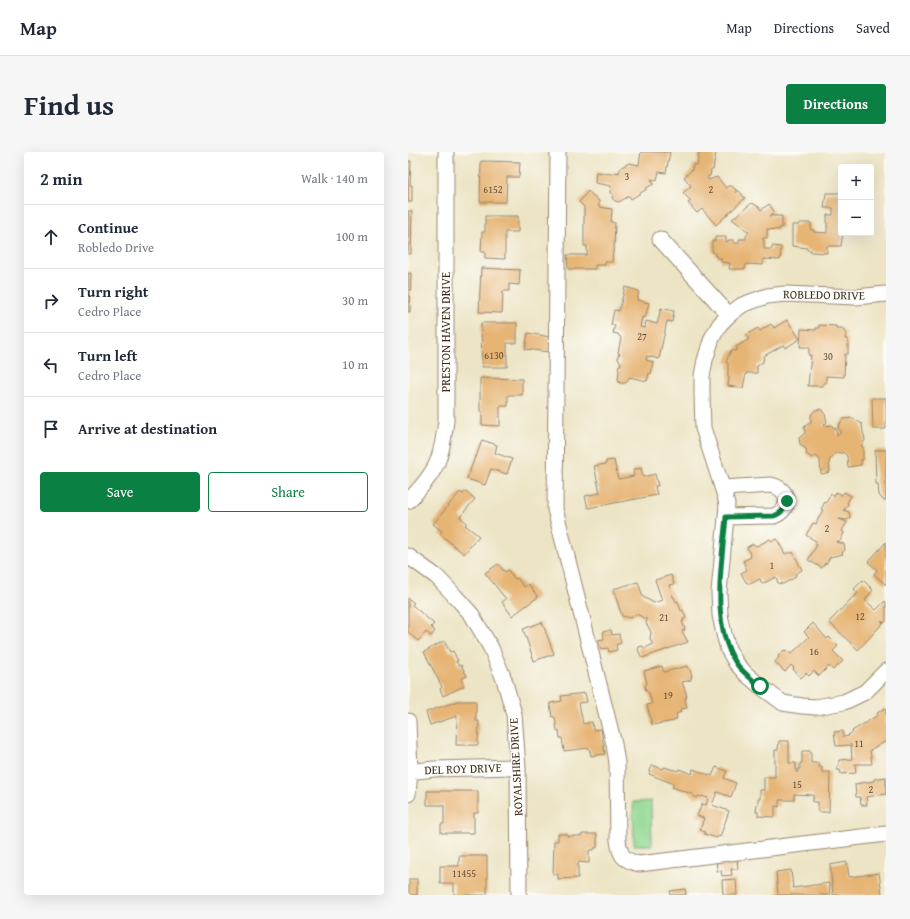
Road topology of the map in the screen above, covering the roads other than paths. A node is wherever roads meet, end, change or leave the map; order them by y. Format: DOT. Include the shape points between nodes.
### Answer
graph roads {
  1 [pos="446,152"];
  2 [pos="558,152"];
  3 [pos="660,239"];
  4 [pos="886,294"];
  5 [pos="728,315"];
  6 [pos="723,488"];
  7 [pos="408,501"];
  8 [pos="726,517"];
  9 [pos="408,556"];
  10 [pos="886,671"];
  11 [pos="408,721"];
  12 [pos="518,767"];
  13 [pos="409,772"];
  14 [pos="408,794"];
  15 [pos="886,834"];
  16 [pos="520,895"];
  1 -- 7 [label="street, PRESTON HAVEN DRIVE" via="446,421 436,466 425,483"];
  2 -- 15 [label="street" via="555,509 614,744 617,764 619,851 630,862 639,864"];
  3 -- 5 [label="street"];
  4 -- 5 [label="street, ROBLEDO DRIVE" via="856,297 773,295 753,300"];
  5 -- 6 [label="street, ROBLEDO DRIVE" via="712,338 702,376 703,428"];
  6 -- 8 [label="street, ROBLEDO DRIVE" via="727,504"];
  6 -- 8 [label="street" via="771,484 784,492 787,501 783,511 774,516"];
  8 -- 10 [label="street, ROBLEDO DRIVE" via="719,592 720,615 731,654 746,674 783,703 816,707 844,702 865,692"];
  9 -- 12 [label="street, ROYALSHIRE DRIVE" via="437,577 455,596 472,615 491,648 504,679 514,714"];
  11 -- 13 [label="street"];
  12 -- 13 [label="street, DEL ROY DRIVE"];
  12 -- 16 [label="street, ROYALSHIRE DRIVE"];
  13 -- 14 [label="street"];
}
